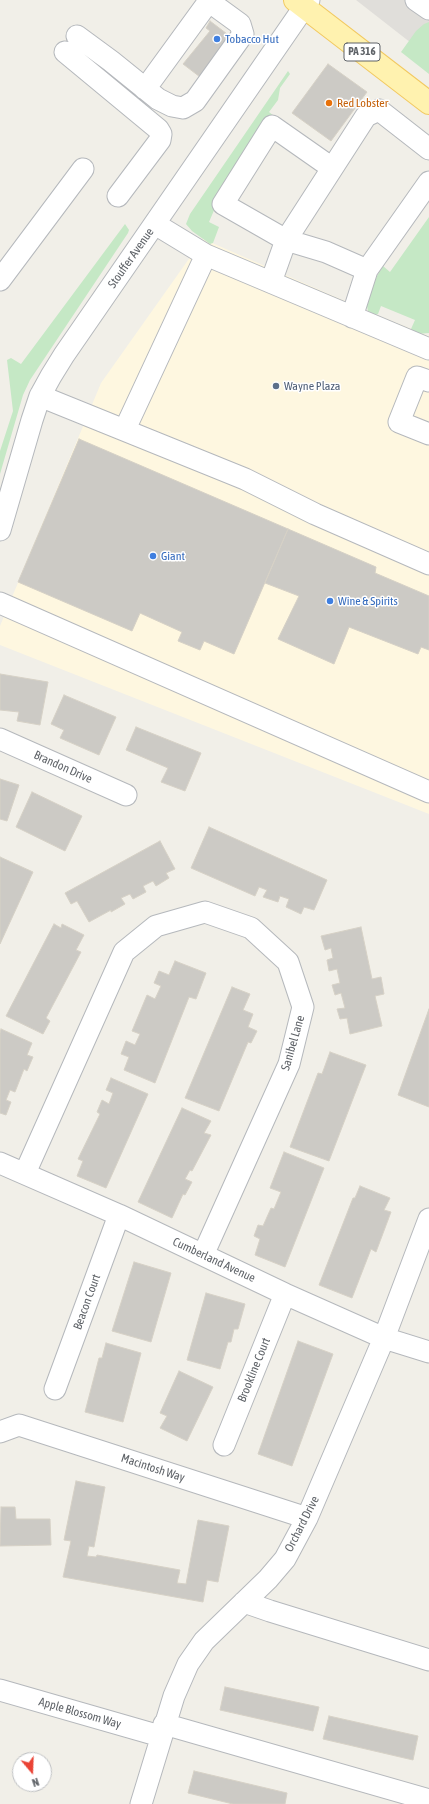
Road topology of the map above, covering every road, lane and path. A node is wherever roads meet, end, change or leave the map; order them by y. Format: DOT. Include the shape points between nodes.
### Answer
graph roads {
  1 [pos="416,0"];
  2 [pos="208,1"];
  3 [pos="303,2"];
  4 [pos="429,9"];
  5 [pos="145,89"];
  6 [pos="429,103"];
  7 [pos="429,149"];
  8 [pos="332,168"];
  9 [pos="83,169"];
  10 [pos="429,182"];
  11 [pos="118,196"];
  12 [pos="155,224"];
  13 [pos="286,240"];
  14 [pos="206,255"];
  15 [pos="367,270"];
  16 [pos="0,280"];
  17 [pos="271,282"];
  18 [pos="352,317"];
  19 [pos="429,349"];
  20 [pos="429,381"];
  21 [pos="40,396"];
  22 [pos="427,428"];
  23 [pos="125,429"];
  24 [pos="0,530"];
  25 [pos="429,564"];
  26 [pos="0,603"];
  27 [pos="0,739"];
  28 [pos="429,792"];
  29 [pos="126,795"];
  30 [pos="0,1163"];
  31 [pos="25,1173"];
  32 [pos="119,1215"];
  33 [pos="429,1220"];
  34 [pos="203,1255"];
  35 [pos="285,1294"];
  36 [pos="384,1338"];
  37 [pos="429,1352"];
  38 [pos="55,1389"];
  39 [pos="0,1432"];
  40 [pos="224,1445"];
  41 [pos="307,1518"];
  42 [pos="244,1602"];
  43 [pos="429,1660"];
  44 [pos="0,1690"];
  45 [pos="162,1730"];
  46 [pos="429,1800"];
  47 [pos="141,1804"];
  1 -- 4 [label="street"];
  2 -- 5 [label="street"];
  2 -- 5 [label="street" via="240,24 243,34 239,42 195,101 183,108 158,99"];
  3 -- 6 [label="main road, PA 316"];
  3 -- 12 [label="street, Stouffer Avenue"];
  5 -- 11 [label="street" via="111,61 71,44 161,134 160,140"];
  7 -- 8 [label="street" via="379,110 366,116"];
  8 -- 13 [label="street"];
  8 -- 13 [label="street" via="272,126 223,204"];
  9 -- 16 [label="street"];
  10 -- 15 [label="street"];
  12 -- 14 [label="street"];
  12 -- 21 [label="street, Stouffer Avenue" via="64,355"];
  13 -- 15 [label="street" via="326,252"];
  13 -- 17 [label="street"];
  14 -- 17 [label="street"];
  14 -- 23 [label="street"];
  15 -- 18 [label="street"];
  17 -- 18 [label="street"];
  18 -- 19 [label="street"];
  20 -- 22 [label="street" via="417,377 399,422"];
  21 -- 23 [label="street"];
  21 -- 24 [label="street, Stouffer Avenue"];
  23 -- 25 [label="street" via="245,479 315,514"];
  26 -- 28 [label="street"];
  27 -- 29 [label="street, Brandon Drive"];
  30 -- 31 [label="street, Cumberland Avenue"];
  31 -- 32 [label="street, Cumberland Avenue"];
  31 -- 34 [label="street, Sanibel Lane" via="124,952 156,926 205,912 251,928 288,962 303,1007 289,1064"];
  32 -- 34 [label="street, Cumberland Avenue"];
  32 -- 38 [label="street, Beacon Court"];
  33 -- 36 [label="street, Orchard Drive"];
  34 -- 35 [label="street, Cumberland Avenue"];
  35 -- 36 [label="street, Cumberland Avenue"];
  35 -- 40 [label="street, Brookline Court"];
  36 -- 37 [label="street, Cumberland Avenue"];
  36 -- 41 [label="street, Orchard Drive"];
  39 -- 41 [label="street, Macintosh Way" via="19,1425"];
  41 -- 42 [label="street, Orchard Drive" via="285,1559"];
  42 -- 43 [label="street"];
  42 -- 45 [label="street, Orchard Drive" via="204,1641 188,1664"];
  44 -- 45 [label="street, Apple Blossom Way"];
  45 -- 46 [label="street, Apple Blossom Way"];
  45 -- 47 [label="street, Orchard Drive"];
}
